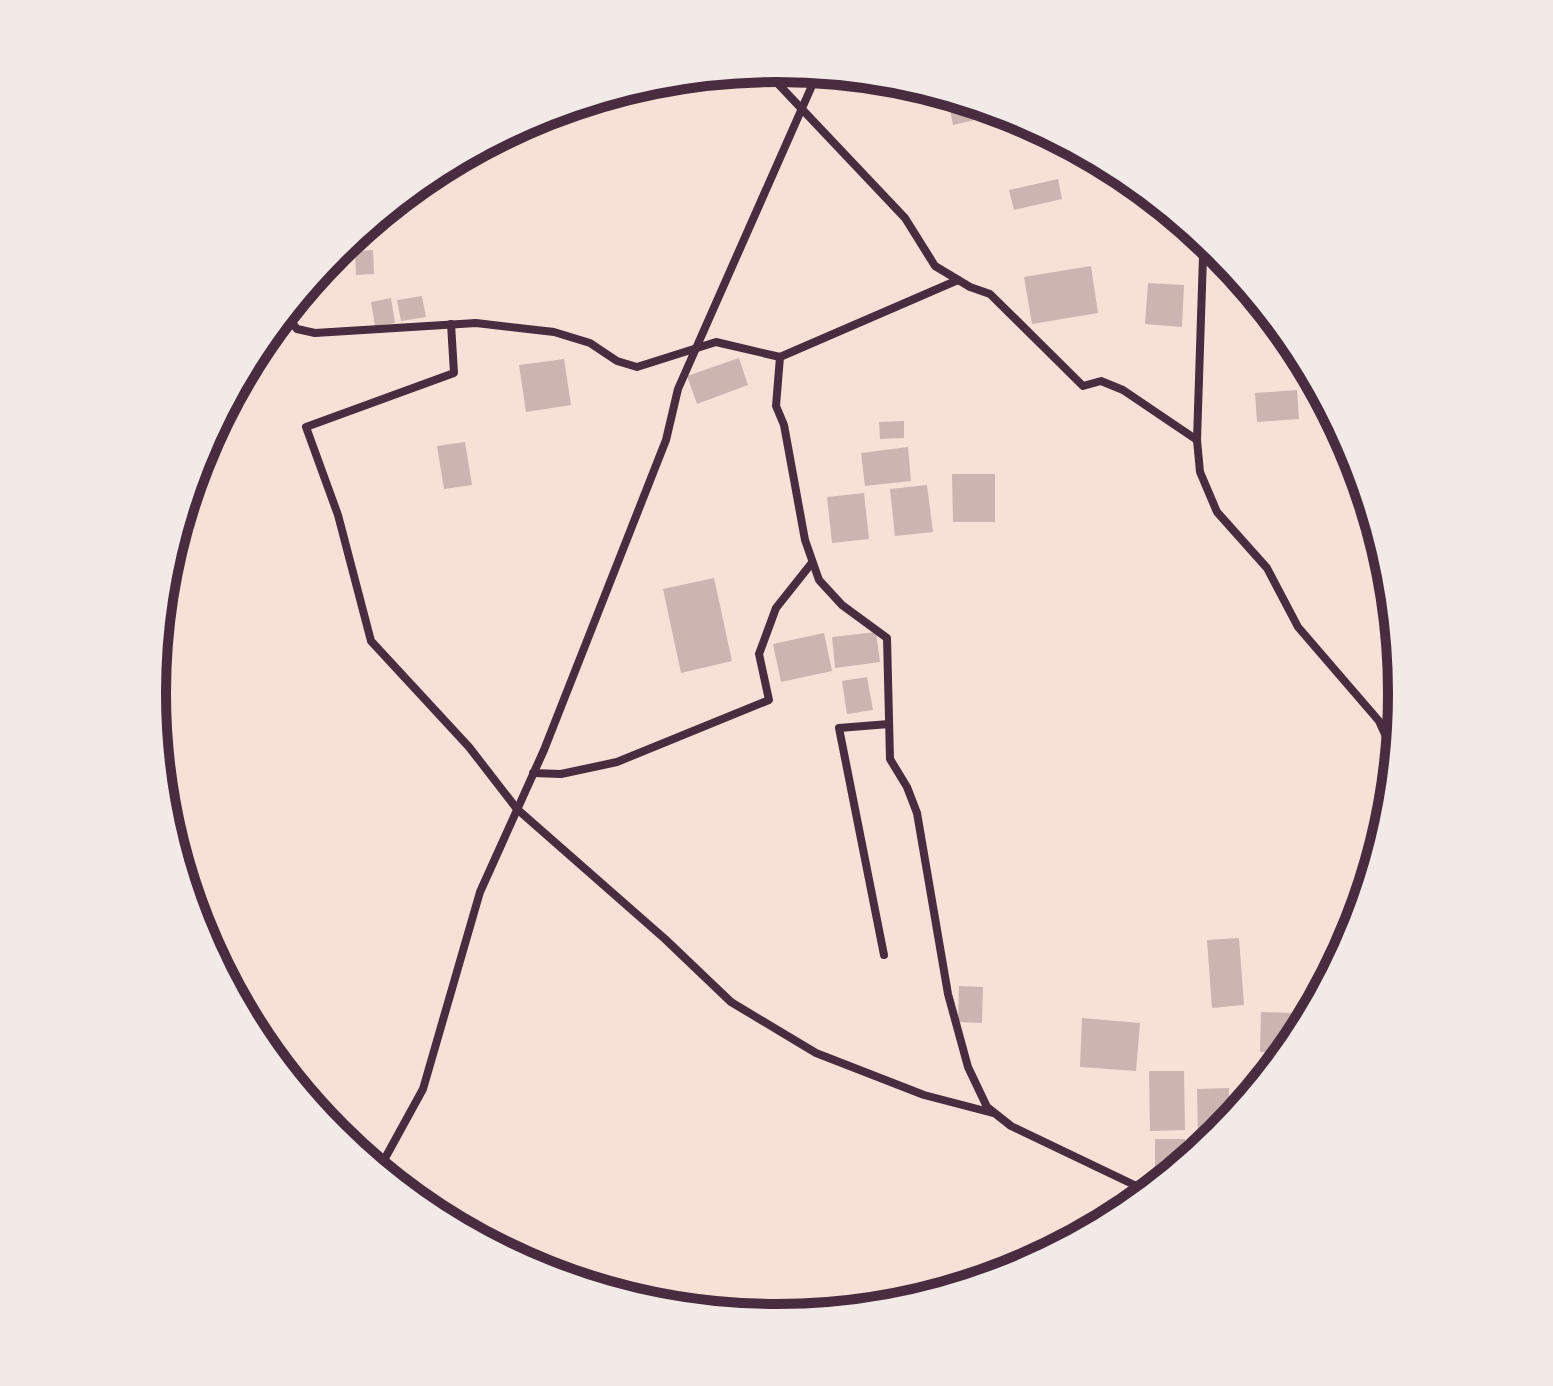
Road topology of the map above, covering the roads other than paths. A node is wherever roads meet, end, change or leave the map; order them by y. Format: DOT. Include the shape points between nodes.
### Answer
graph roads {
  1 [pos="777,82"];
  2 [pos="813,83"];
  3 [pos="802,109"];
  4 [pos="1203,255"];
  5 [pos="958,280"];
  6 [pos="292,321"];
  7 [pos="451,324"];
  8 [pos="699,344"];
  9 [pos="780,357"];
  10 [pos="1197,440"];
  11 [pos="811,564"];
  12 [pos="889,724"];
  13 [pos="1386,736"];
  14 [pos="533,773"];
  15 [pos="517,809"];
  16 [pos="884,955"];
  17 [pos="994,1114"];
  18 [pos="384,1160"];
  19 [pos="1137,1186"];
  1 -- 3 [label="street"];
  2 -- 3 [label="street"];
  3 -- 5 [label="street" via="905,218 935,266"];
  3 -- 8 [label="street"];
  4 -- 10 [label="street"];
  5 -- 9 [label="street"];
  5 -- 10 [label="street" via="990,294 1083,386 1101,381 1123,390"];
  6 -- 7 [label="street" via="297,329 315,333"];
  7 -- 8 [label="street" via="574,336 637,367"];
  7 -- 15 [label="street" via="454,373 306,427 338,515 371,641 469,747"];
  8 -- 9 [label="street" via="716,342"];
  8 -- 14 [label="street"];
  9 -- 11 [label="street" via="776,406"];
  10 -- 13 [label="street" via="1200,472 1217,512 1267,568 1298,627 1379,721"];
  11 -- 12 [label="street" via="830,594 887,638"];
  11 -- 14 [label="street" via="776,608 759,654 769,700 617,762 561,774"];
  12 -- 16 [label="street" via="839,728"];
  12 -- 17 [label="street" via="890,759 917,813 959,1039 975,1087"];
  14 -- 15 [label="street"];
  15 -- 17 [label="street" via="731,1002 816,1053 924,1095"];
  15 -- 18 [label="street" via="476,904 423,1089"];
  17 -- 19 [label="street"];
}
